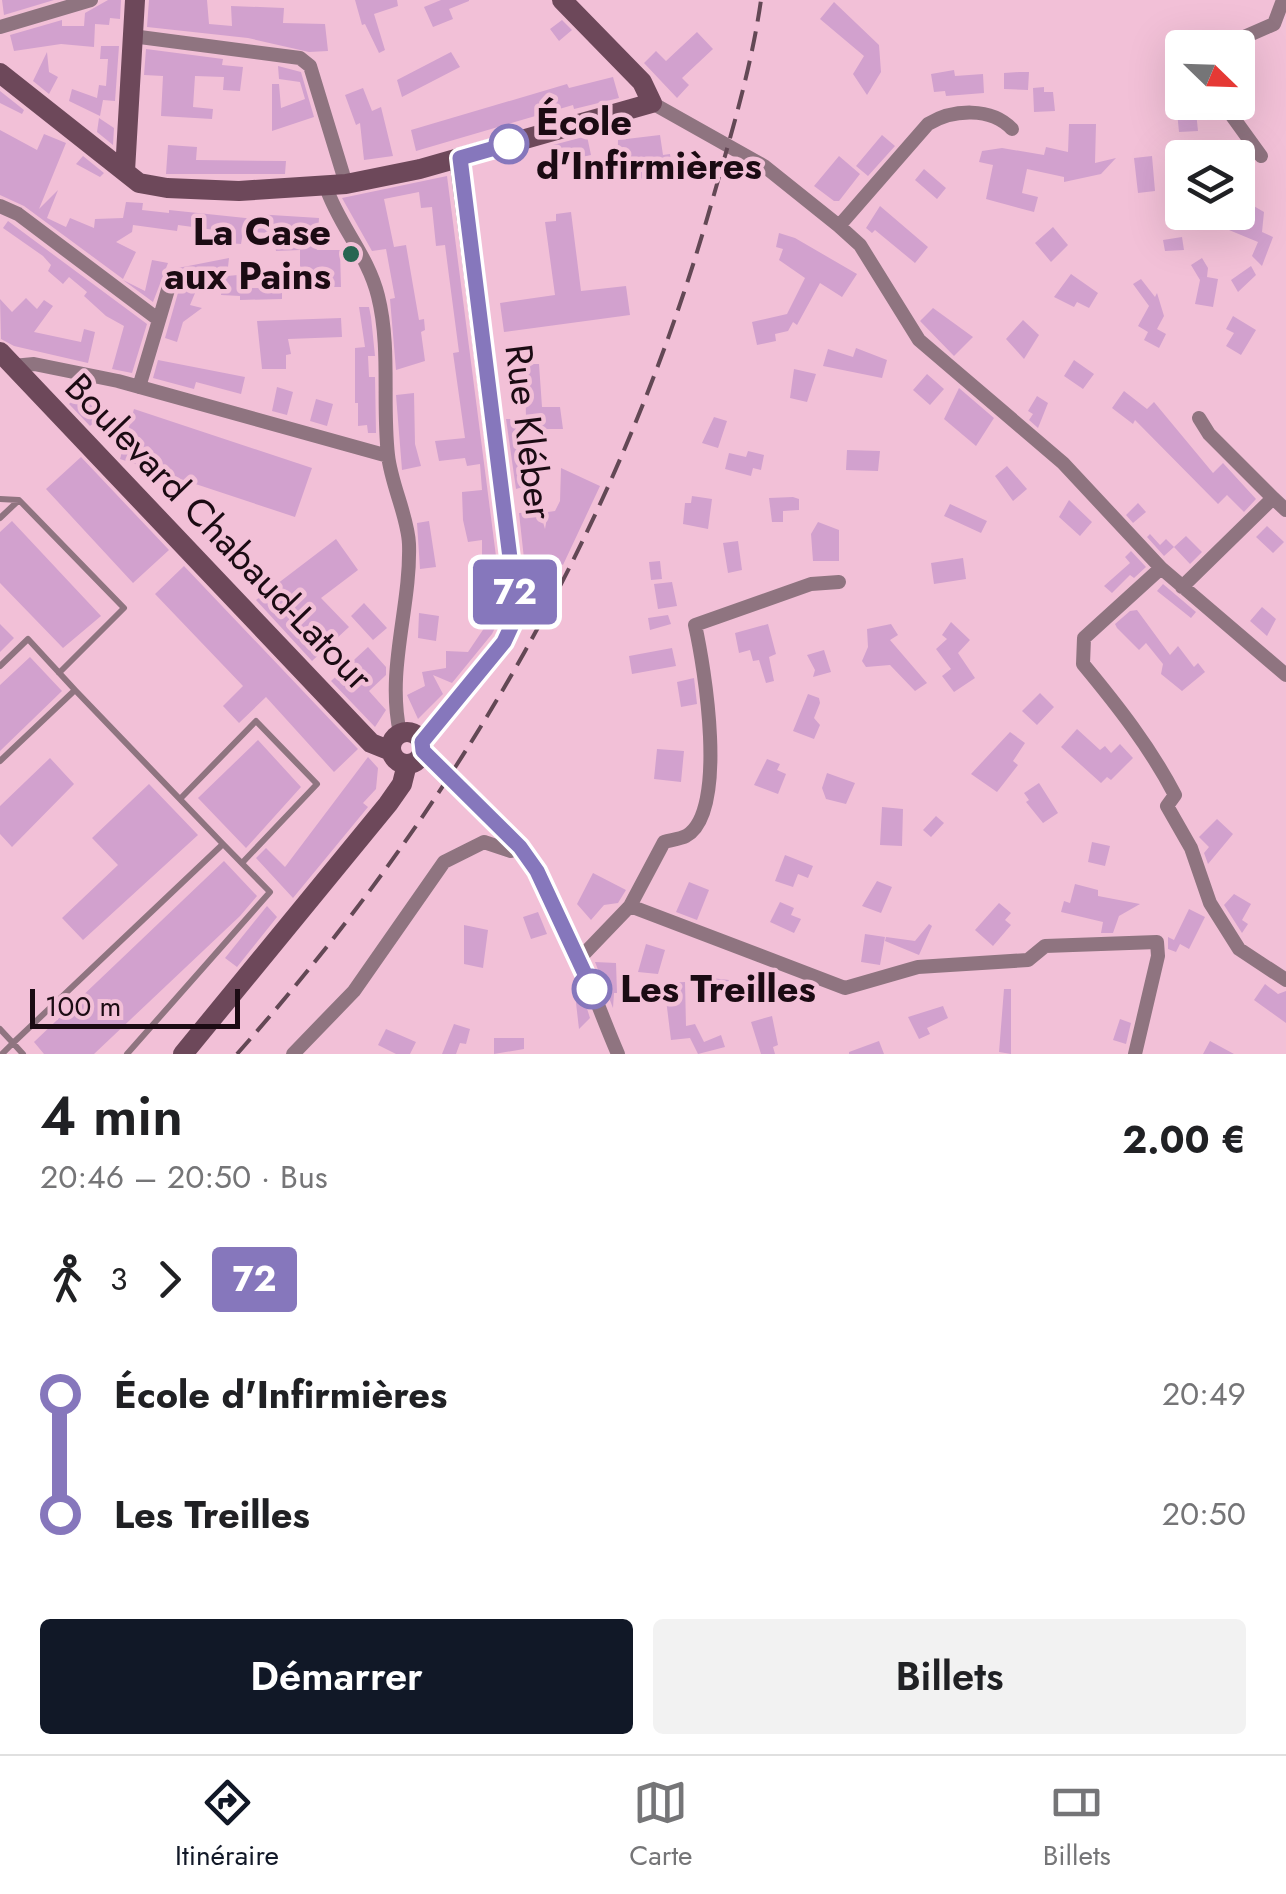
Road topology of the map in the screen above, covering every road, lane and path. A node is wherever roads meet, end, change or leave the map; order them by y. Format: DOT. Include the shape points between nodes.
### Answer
graph roads {
  1 [pos="90,0"];
  2 [pos="135,0"];
  3 [pos="562,0"];
  4 [pos="1284,0"];
  5 [pos="74,4"];
  6 [pos="0,27"];
  7 [pos="1255,32"];
  8 [pos="132,36"];
  9 [pos="0,73"];
  10 [pos="652,104"];
  11 [pos="1235,120"];
  12 [pos="1012,129"];
  13 [pos="1260,156"];
  14 [pos="460,158"];
  15 [pos="125,171"];
  16 [pos="336,185"];
  17 [pos="0,206"];
  18 [pos="839,226"];
  19 [pos="172,276"];
  20 [pos="159,320"];
  21 [pos="6,359"];
  22 [pos="139,387"];
  23 [pos="1199,418"];
  24 [pos="388,456"];
  25 [pos="0,498"];
  26 [pos="1273,498"];
  27 [pos="18,500"];
  28 [pos="1286,510"];
  29 [pos="0,518"];
  30 [pos="1161,568"];
  31 [pos="839,582"];
  32 [pos="1182,587"];
  33 [pos="0,666"];
  34 [pos="59,673"];
  35 [pos="1286,675"];
  36 [pos="74,690"];
  37 [pos="409,748"];
  38 [pos="0,761"];
  39 [pos="446,771"];
  40 [pos="461,788"];
  41 [pos="180,799"];
  42 [pos="223,844"];
  43 [pos="510,850"];
  44 [pos="242,863"];
  45 [pos="630,906"];
  46 [pos="581,957"];
  47 [pos="1286,980"];
  48 [pos="0,1030"];
  49 [pos="13,1043"];
  50 [pos="2,1054"];
  51 [pos="23,1054"];
  52 [pos="127,1054"];
  53 [pos="183,1054"];
  54 [pos="293,1054"];
  55 [pos="618,1054"];
  56 [pos="1135,1054"];
  1 -- 5 [label="street"];
  2 -- 8 [label="street"];
  3 -- 10 [label="street" via="642,82"];
  4 -- 7 [label="street" via="1274,24"];
  5 -- 6 [label="street"];
  8 -- 15 [label="street"];
  8 -- 16 [label="street" via="300,58 310,66"];
  9 -- 15 [label="street"];
  10 -- 14 [label="street"];
  10 -- 18 [label="street" via="764,166"];
  11 -- 13 [label="street"];
  12 -- 18 [label="street" via="994,115 954,113 928,124"];
  14 -- 16 [label="street"];
  14 -- 37 [label="street, Rue Kléber" via="517,614 504,642"];
  15 -- 16 [label="street" via="140,183 167,188"];
  16 -- 24 [label="street" via="332,205 363,251 378,295"];
  17 -- 20 [label="street"];
  18 -- 30 [label="street" via="860,245 919,340 1063,463"];
  19 -- 20 [label="street"];
  20 -- 22 [label="street"];
  21 -- 22 [label="street"];
  21 -- 37 [label="street, Boulevard Chabaud-Latour" via="370,743"];
  22 -- 24 [label="street"];
  23 -- 26 [label="street"];
  24 -- 37 [label="street" via="409,539 396,662"];
  25 -- 27 [label="lane"];
  26 -- 28 [label="street"];
  26 -- 32 [label="street"];
  27 -- 29 [label="lane"];
  27 -- 34 [label="lane" via="124,608"];
  30 -- 32 [label="street"];
  30 -- 47 [label="street" via="1084,638 1083,664 1168,783 1174,794 1167,806 1210,903 1239,949"];
  31 -- 45 [label="street" via="811,584 695,625 706,678 710,761 703,815 688,835 664,842"];
  32 -- 35 [label="street"];
  33 -- 34 [label="lane" via="28,638"];
  34 -- 36 [label="lane"];
  36 -- 38 [label="lane"];
  36 -- 41 [label="lane"];
  37 -- 39 [label="street"];
  37 -- 53 [label="street, Rue Kléber" via="402,784 388,804"];
  40 -- 46 [label="street" via="537,871"];
  41 -- 42 [label="lane"];
  41 -- 44 [label="lane" via="256,721 317,784"];
  42 -- 44 [label="lane"];
  42 -- 49 [label="lane"];
  43 -- 54 [label="street" via="484,842 444,862 354,991"];
  44 -- 52 [label="lane" via="270,892"];
  45 -- 46 [label="street"];
  45 -- 56 [label="street" via="845,988 918,967 1028,960 1045,946 1157,942"];
  46 -- 55 [label="street"];
  48 -- 49 [label="lane"];
  49 -- 50 [label="lane"];
  49 -- 51 [label="lane"];
}
